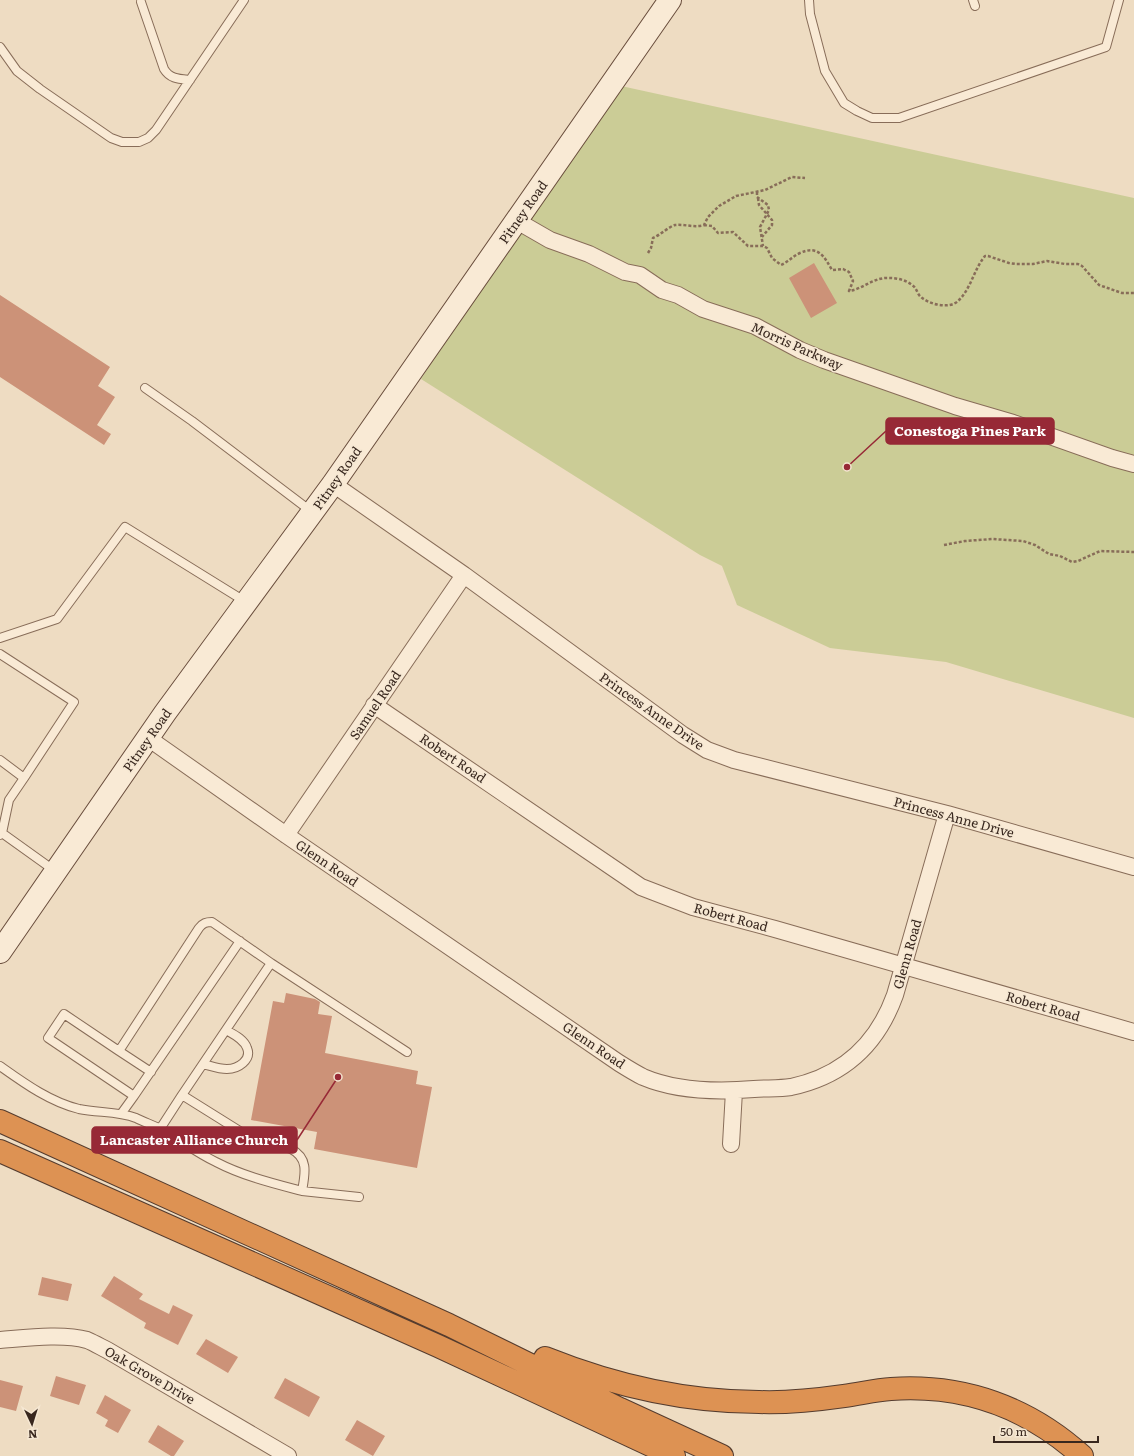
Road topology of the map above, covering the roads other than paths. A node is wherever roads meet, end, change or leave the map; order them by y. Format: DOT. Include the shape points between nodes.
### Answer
graph roads {
  1 [pos="244,0"];
  2 [pos="670,0"];
  3 [pos="809,0"];
  4 [pos="1119,0"];
  5 [pos="141,2"];
  6 [pos="0,47"];
  7 [pos="190,80"];
  8 [pos="517,221"];
  9 [pos="145,388"];
  10 [pos="1134,464"];
  11 [pos="333,484"];
  12 [pos="312,513"];
  13 [pos="464,575"];
  14 [pos="246,602"];
  15 [pos="0,638"];
  16 [pos="0,654"];
  17 [pos="374,705"];
  18 [pos="148,738"];
  19 [pos="0,760"];
  20 [pos="24,778"];
  21 [pos="947,814"];
  22 [pos="1,834"];
  23 [pos="286,835"];
  24 [pos="1134,867"];
  25 [pos="56,871"];
  26 [pos="240,941"];
  27 [pos="0,952"];
  28 [pos="271,963"];
  29 [pos="903,966"];
  30 [pos="226,1030"];
  31 [pos="1134,1032"];
  32 [pos="119,1051"];
  33 [pos="407,1052"];
  34 [pos="203,1064"];
  35 [pos="0,1066"];
  36 [pos="150,1072"];
  37 [pos="734,1091"];
  38 [pos="182,1095"];
  39 [pos="134,1096"];
  40 [pos="121,1114"];
  41 [pos="0,1121"];
  42 [pos="160,1129"];
  43 [pos="731,1144"];
  44 [pos="0,1151"];
  45 [pos="302,1191"];
  46 [pos="359,1197"];
  47 [pos="338,1275"];
  48 [pos="0,1340"];
  49 [pos="270,1450"];
  50 [pos="288,1456"];
  51 [pos="674,1456"];
  52 [pos="722,1456"];
  53 [pos="1082,1456"];
  1 -- 7 [label="lane"];
  2 -- 8 [label="main road, Pitney Road"];
  3 -- 4 [label="lane" via="810,14 825,71 844,103 872,118 899,118 1106,47"];
  5 -- 7 [label="lane" via="164,69 171,77"];
  6 -- 7 [label="lane" via="17,71 34,85 96,129 122,142 139,142 148,138"];
  8 -- 10 [label="street, Morris Parkway" via="550,240 589,254 625,272 640,275 662,290 678,295 703,309 755,326 824,360"];
  8 -- 11 [label="main road, Pitney Road"];
  9 -- 12 [label="lane"];
  11 -- 12 [label="main road, Pitney Road"];
  11 -- 13 [label="street, Princess Anne Drive"];
  12 -- 14 [label="main road, Pitney Road"];
  13 -- 17 [label="street, Samuel Road"];
  13 -- 21 [label="street, Princess Anne Drive" via="707,750 734,760"];
  14 -- 15 [label="lane" via="125,527 57,619"];
  14 -- 18 [label="main road, Pitney Road"];
  16 -- 20 [label="lane" via="74,702"];
  17 -- 23 [label="street, Samuel Road"];
  17 -- 29 [label="street, Robert Road" via="641,887 693,907"];
  18 -- 23 [label="street, Glenn Road"];
  18 -- 25 [label="main road, Pitney Road"];
  19 -- 20 [label="lane"];
  20 -- 22 [label="lane" via="9,800"];
  21 -- 24 [label="street, Princess Anne Drive"];
  21 -- 29 [label="street, Glenn Road"];
  22 -- 25 [label="lane"];
  23 -- 37 [label="street, Glenn Road" via="642,1076 679,1087"];
  25 -- 27 [label="main road, Pitney Road"];
  26 -- 28 [label="lane"];
  26 -- 32 [label="lane" via="212,922 202,924"];
  26 -- 36 [label="lane"];
  28 -- 30 [label="lane"];
  28 -- 33 [label="lane"];
  29 -- 31 [label="street, Robert Road"];
  29 -- 37 [label="street, Glenn Road" via="889,1012 869,1043 854,1058 829,1074 806,1083 789,1087"];
  30 -- 34 [label="lane"];
  30 -- 34 [label="lane" via="241,1040 247,1048 245,1062 241,1066 228,1069"];
  32 -- 36 [label="lane"];
  32 -- 39 [label="lane" via="64,1014 48,1038"];
  34 -- 38 [label="lane"];
  35 -- 40 [label="lane" via="61,1104"];
  36 -- 39 [label="lane"];
  37 -- 43 [label="street"];
  38 -- 42 [label="lane"];
  38 -- 45 [label="lane" via="246,1135 298,1153 305,1169"];
  39 -- 40 [label="lane"];
  40 -- 42 [label="lane"];
  41 -- 47 [label="highway"];
  42 -- 45 [label="lane" via="232,1170"];
  44 -- 51 [label="highway" via="438,1346"];
  45 -- 46 [label="lane"];
  47 -- 52 [label="highway" via="449,1325"];
  47 -- 53 [label="highway" via="592,1376 633,1387 697,1398 760,1402 808,1400 890,1389 937,1390 982,1399 1018,1412 1048,1429"];
  48 -- 49 [label="street, Oak Grove Drive" via="41,1337 87,1340"];
  49 -- 50 [label="street, Oak Grove Drive"];
}
